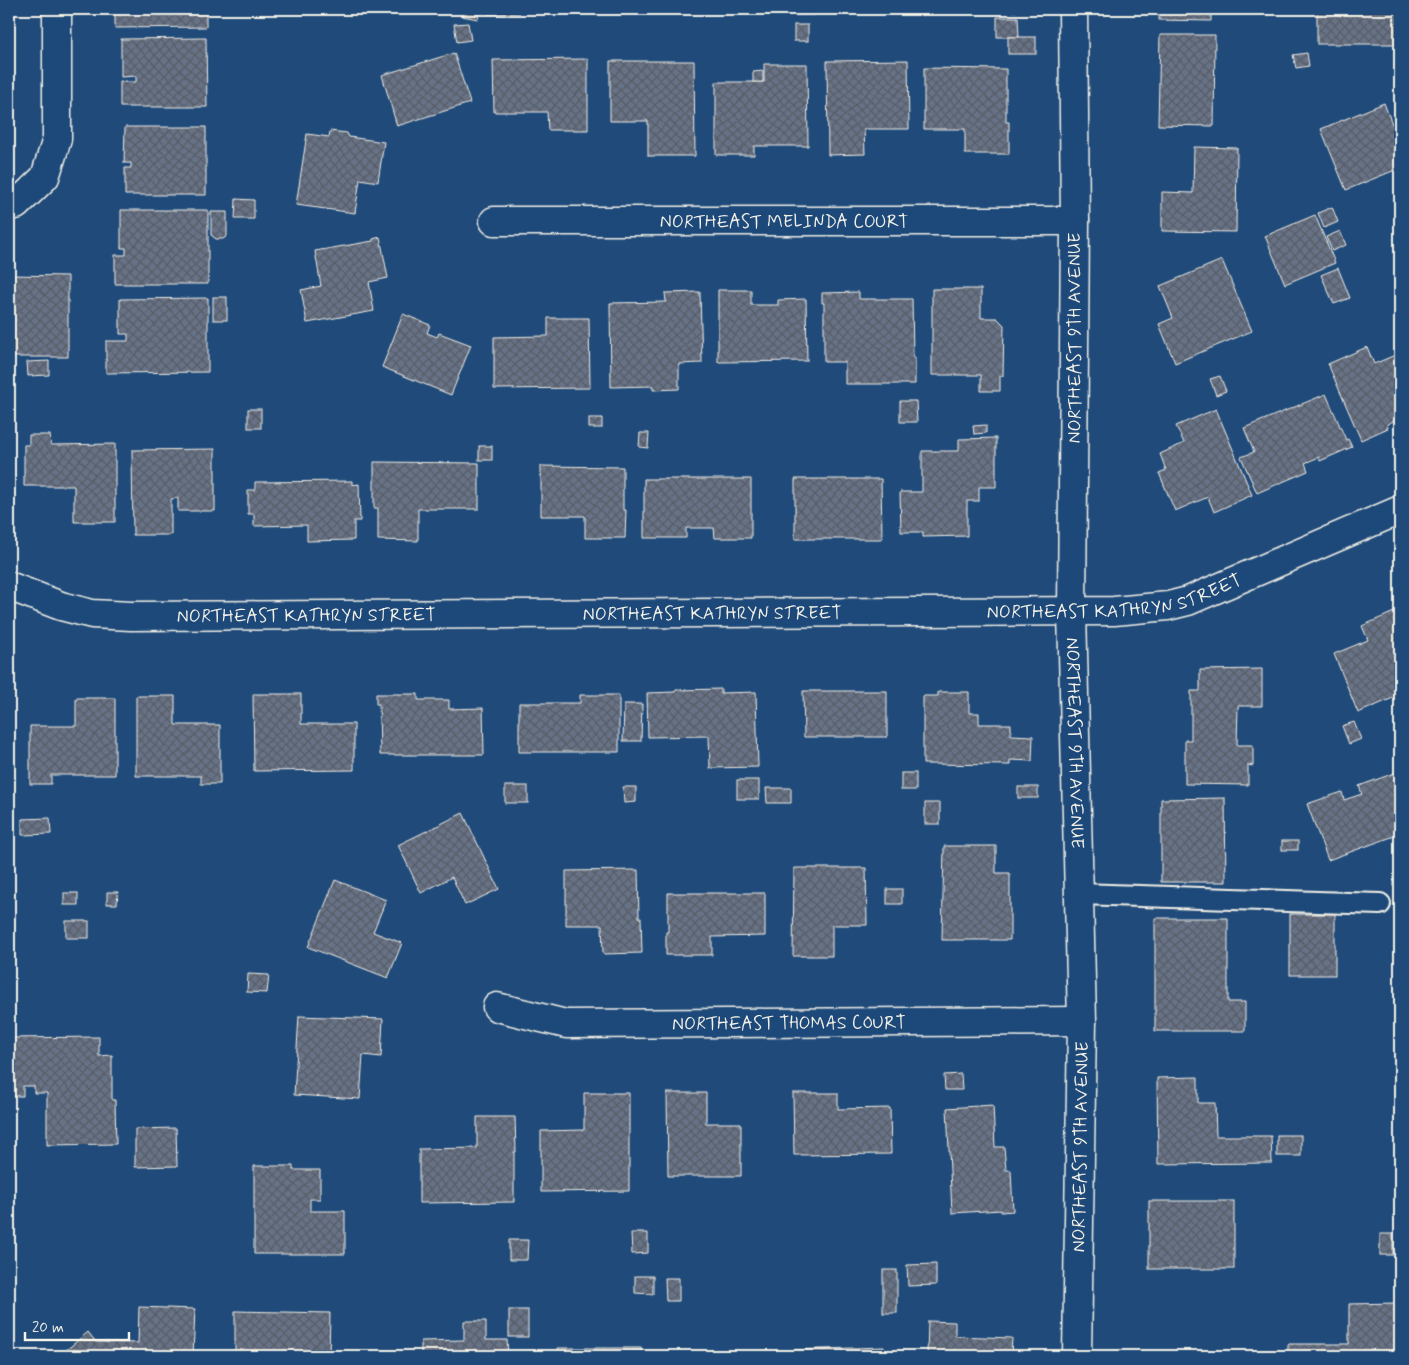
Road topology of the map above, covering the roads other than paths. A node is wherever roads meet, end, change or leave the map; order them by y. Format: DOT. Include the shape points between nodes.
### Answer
graph roads {
  1 [pos="57,9"];
  2 [pos="1073,9"];
  3 [pos="9,206"];
  4 [pos="494,221"];
  5 [pos="1074,221"];
  6 [pos="1400,510"];
  7 [pos="9,586"];
  8 [pos="1072,611"];
  9 [pos="1079,894"];
  10 [pos="1380,904"];
  11 [pos="497,1007"];
  12 [pos="1082,1020"];
  13 [pos="1077,1356"];
  1 -- 3 [label="street" via="57,139 45,177 16,205"];
  2 -- 5 [label="street, NORTHEAST 9TH AVENUE"];
  4 -- 5 [label="street, NORTHEAST MELINDA COURT"];
  5 -- 8 [label="street, NORTHEAST 9TH AVENUE"];
  6 -- 8 [label="street, NORTHEAST KATHRYN STREET" via="1188,601 1141,609"];
  7 -- 8 [label="street, NORTHEAST KATHRYN STREET" via="92,614 131,616"];
  8 -- 9 [label="street, NORTHEAST 9TH AVENUE"];
  9 -- 10 [label="lane"];
  9 -- 12 [label="street, NORTHEAST 9TH AVENUE"];
  11 -- 12 [label="street, NORTHEAST THOMAS COURT" via="566,1024"];
  12 -- 13 [label="street, NORTHEAST 9TH AVENUE"];
}
